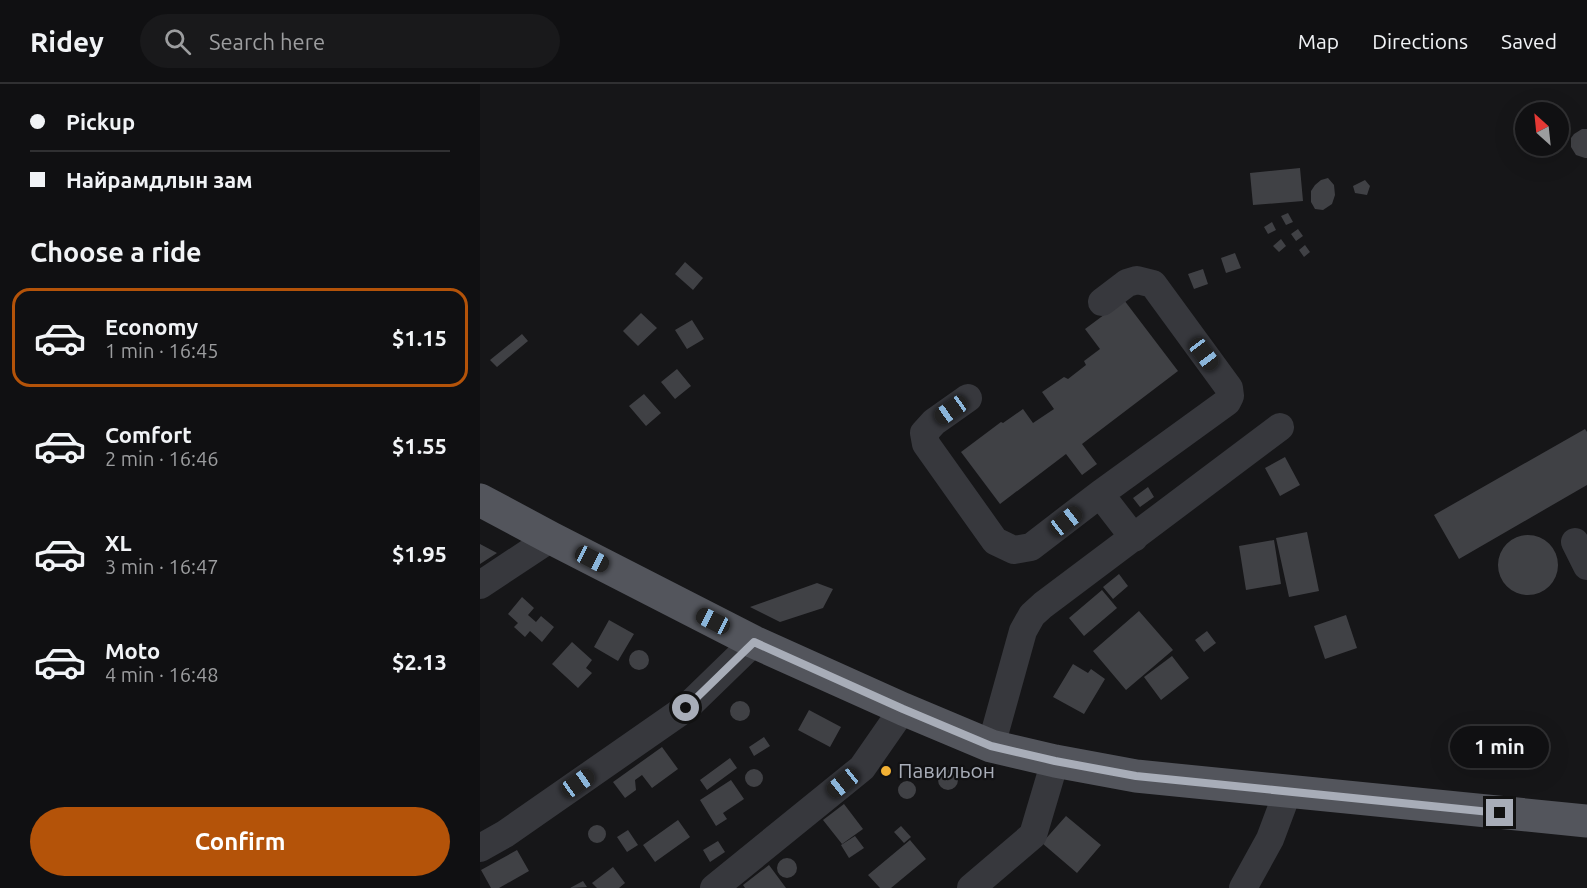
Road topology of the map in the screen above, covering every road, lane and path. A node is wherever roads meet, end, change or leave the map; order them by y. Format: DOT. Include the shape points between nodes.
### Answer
graph roads {
  1 [pos="1102,302"];
  2 [pos="968,398"];
  3 [pos="1280,428"];
  4 [pos="1100,494"];
  5 [pos="480,500"];
  6 [pos="551,538"];
  7 [pos="1134,538"];
  8 [pos="480,585"];
  9 [pos="754,642"];
  10 [pos="903,709"];
  11 [pos="991,746"];
  12 [pos="1055,761"];
  13 [pos="1288,791"];
  14 [pos="1587,821"];
  15 [pos="480,848"];
  16 [pos="714,888"];
  17 [pos="971,888"];
  18 [pos="1243,888"];
  1 -- 4 [label="street" via="1127,283 1137,280 1152,284 1229,388 1230,396"];
  2 -- 4 [label="street" via="924,434 926,444 995,541 1014,550 1031,547"];
  3 -- 7 [label="street"];
  4 -- 7 [label="street"];
  5 -- 6 [label="main road"];
  6 -- 8 [label="street"];
  6 -- 9 [label="main road"];
  7 -- 11 [label="street" via="1032,615 1023,631"];
  9 -- 10 [label="main road"];
  9 -- 15 [label="street" via="686,708"];
  10 -- 11 [label="main road"];
  10 -- 16 [label="street" via="862,768"];
  11 -- 12 [label="main road"];
  12 -- 13 [label="main road" via="1136,776"];
  12 -- 17 [label="street" via="1033,835"];
  13 -- 14 [label="main road"];
  13 -- 18 [label="street" via="1270,839"];
}
